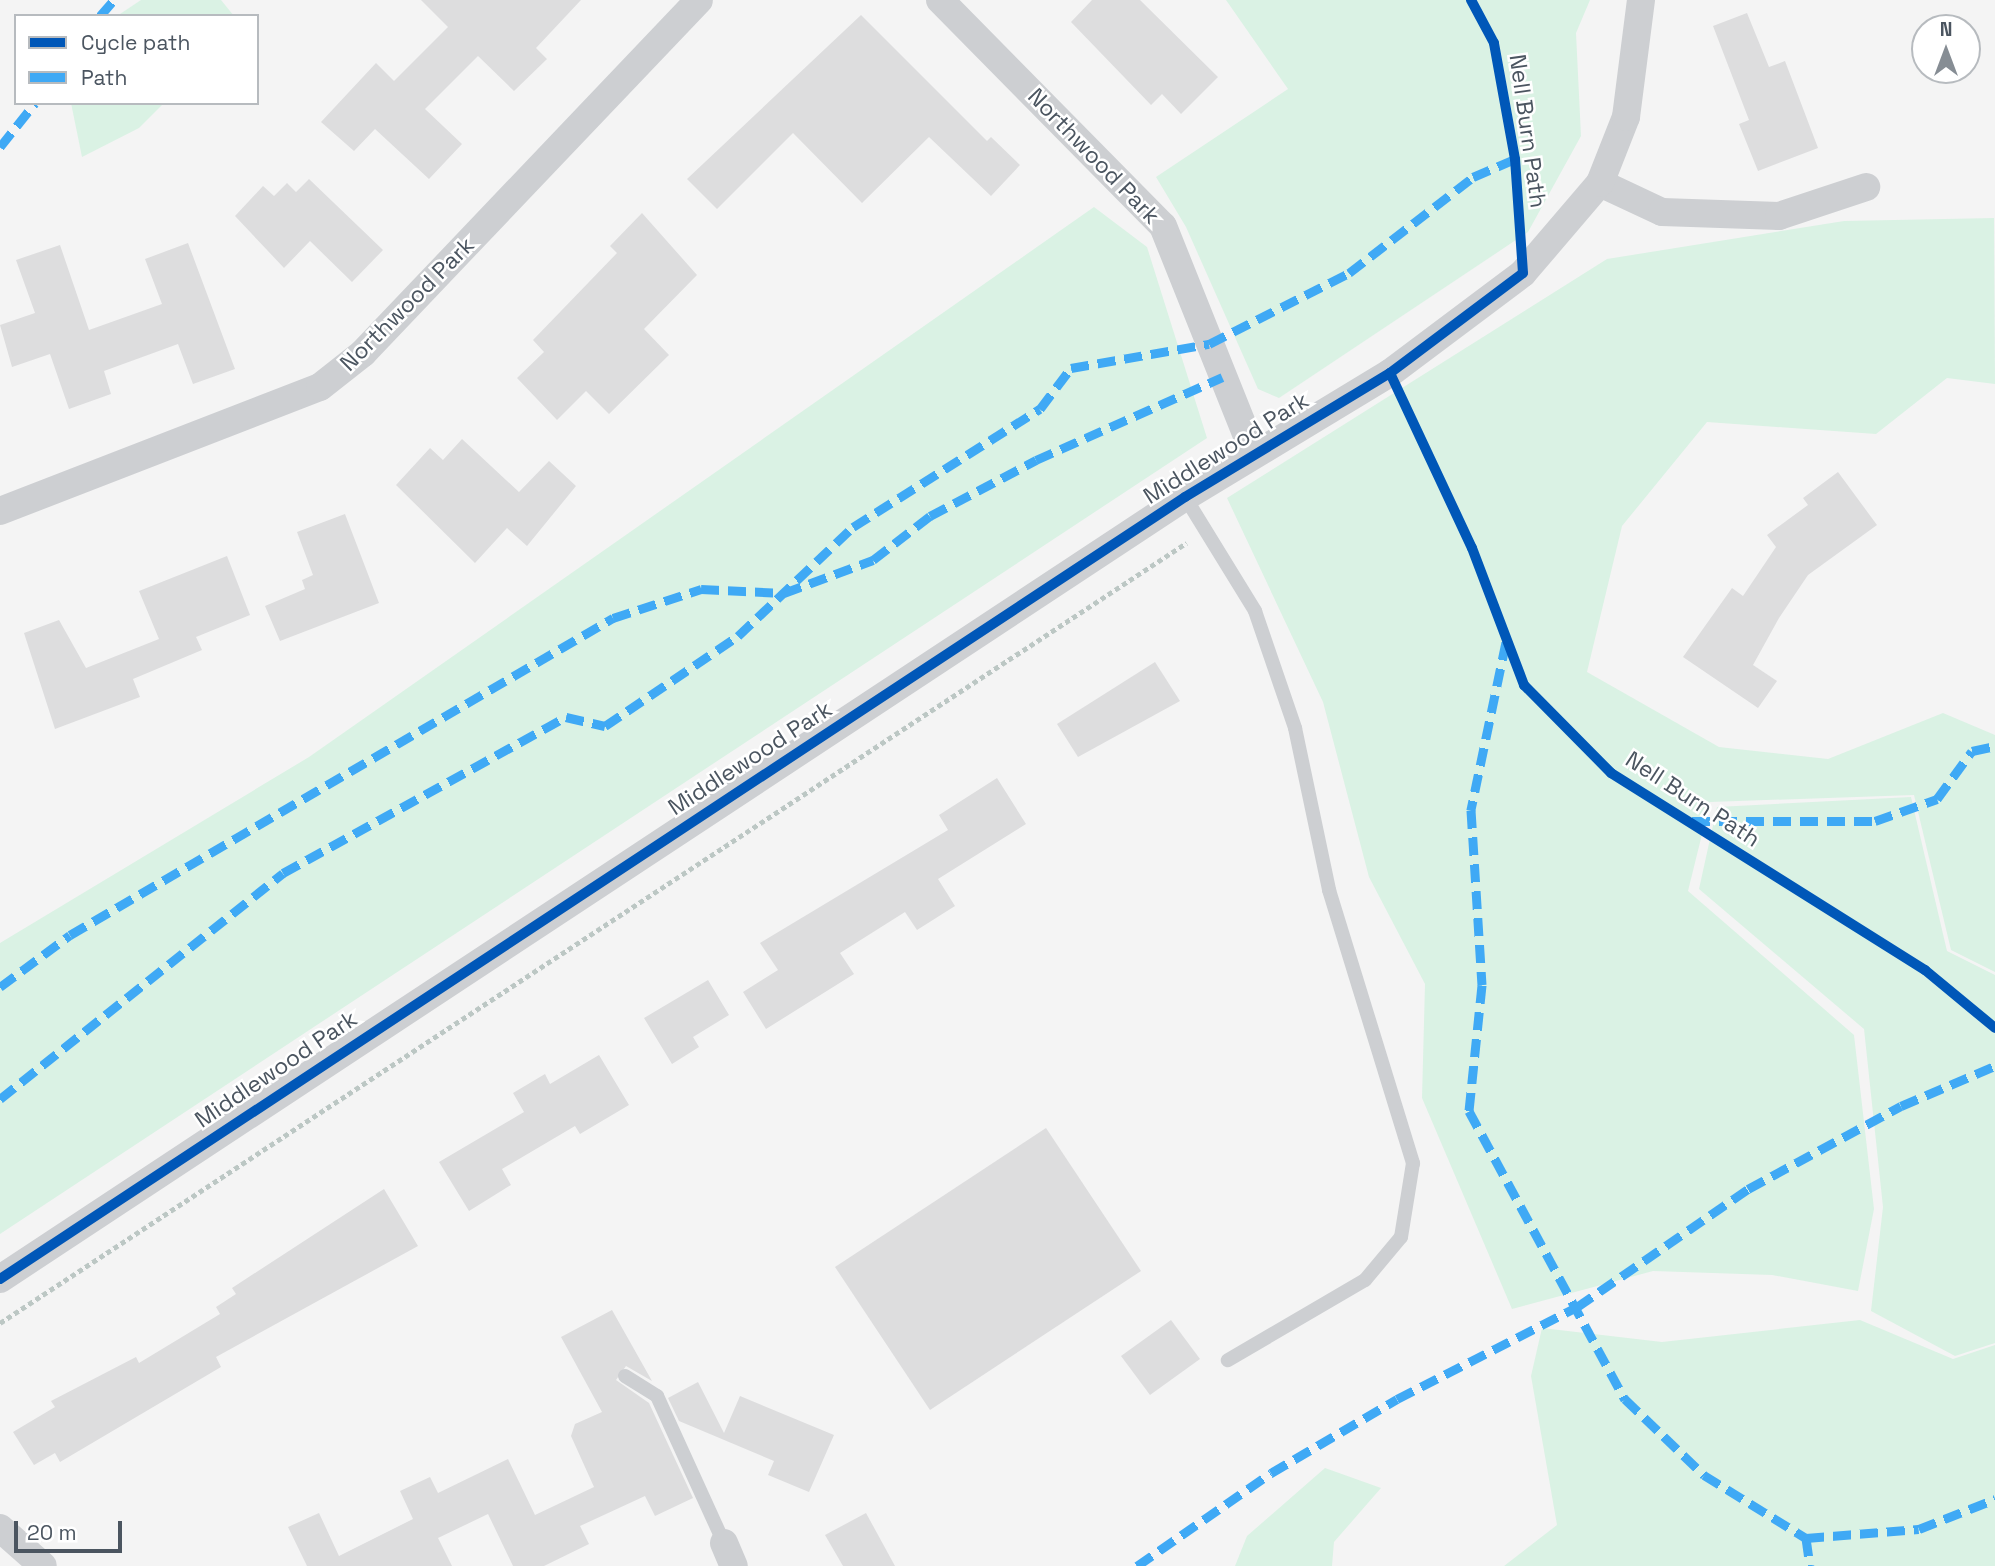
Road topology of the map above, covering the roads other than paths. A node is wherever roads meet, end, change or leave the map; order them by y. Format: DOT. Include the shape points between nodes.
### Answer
graph roads {
  1 [pos="699,0"];
  2 [pos="940,0"];
  3 [pos="1641,0"];
  4 [pos="1600,183"];
  5 [pos="1866,187"];
  6 [pos="1254,454"];
  7 [pos="1185,497"];
  8 [pos="0,511"];
  9 [pos="0,1279"];
  10 [pos="1228,1360"];
  11 [pos="625,1376"];
  12 [pos="0,1528"];
  13 [pos="729,1554"];
  14 [pos="43,1566"];
  1 -- 8 [label="street, Northwood Park" via="363,354 320,387"];
  2 -- 6 [label="street, Northwood Park" via="1163,226"];
  3 -- 4 [label="street, Middlewood Park" via="1626,117"];
  4 -- 5 [label="street" via="1662,212 1779,216"];
  4 -- 6 [label="street, Middlewood Park" via="1523,273 1390,373"];
  6 -- 7 [label="street, Middlewood Park"];
  7 -- 9 [label="street, Middlewood Park"];
  7 -- 10 [label="lane" via="1255,611 1295,728 1329,890 1413,1163 1401,1237 1365,1280"];
  11 -- 13 [label="lane" via="657,1396"];
  12 -- 14 [label="street"];
}
